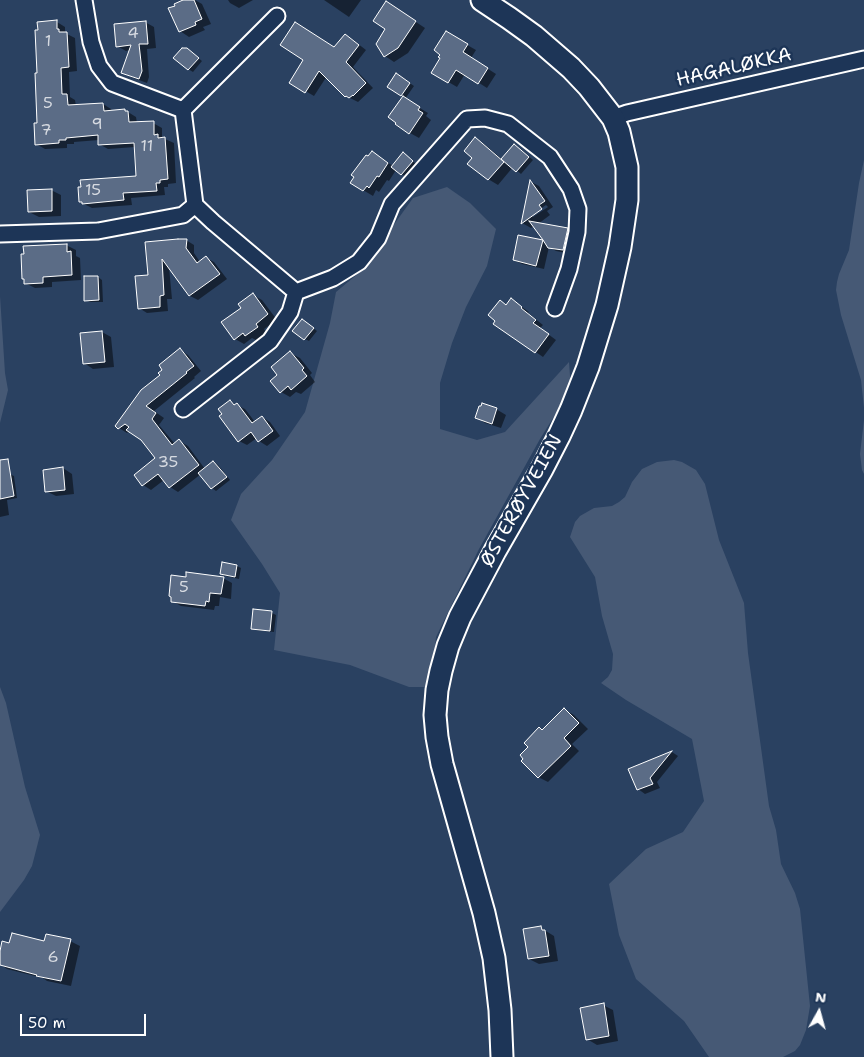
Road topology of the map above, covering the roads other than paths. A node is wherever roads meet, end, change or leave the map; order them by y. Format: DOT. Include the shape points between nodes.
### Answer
graph roads {
  1 [pos="84,0"];
  2 [pos="482,0"];
  3 [pos="277,16"];
  4 [pos="864,59"];
  5 [pos="183,110"];
  6 [pos="613,118"];
  7 [pos="195,205"];
  8 [pos="0,234"];
  9 [pos="296,292"];
  10 [pos="555,308"];
  11 [pos="183,409"];
  12 [pos="502,1057"];
  1 -- 5 [label="street" via="91,42 99,66 112,84"];
  2 -- 6 [label="main road, ØSTERØYVEIEN" via="559,57 589,87"];
  3 -- 5 [label="street"];
  4 -- 6 [label="street, HAGALØKKA"];
  5 -- 7 [label="street"];
  6 -- 12 [label="main road, ØSTERØYVEIEN" via="627,167 627,200 620,247 588,367 559,436 460,617 440,671 435,703 442,764 494,958"];
  7 -- 8 [label="street" via="183,215 98,231"];
  7 -- 9 [label="street"];
  9 -- 10 [label="street" via="333,278 359,262 378,238 392,204 466,119 485,118 508,124 550,157 571,189 578,208 578,232"];
  9 -- 11 [label="street" via="290,312 270,341"];
}
